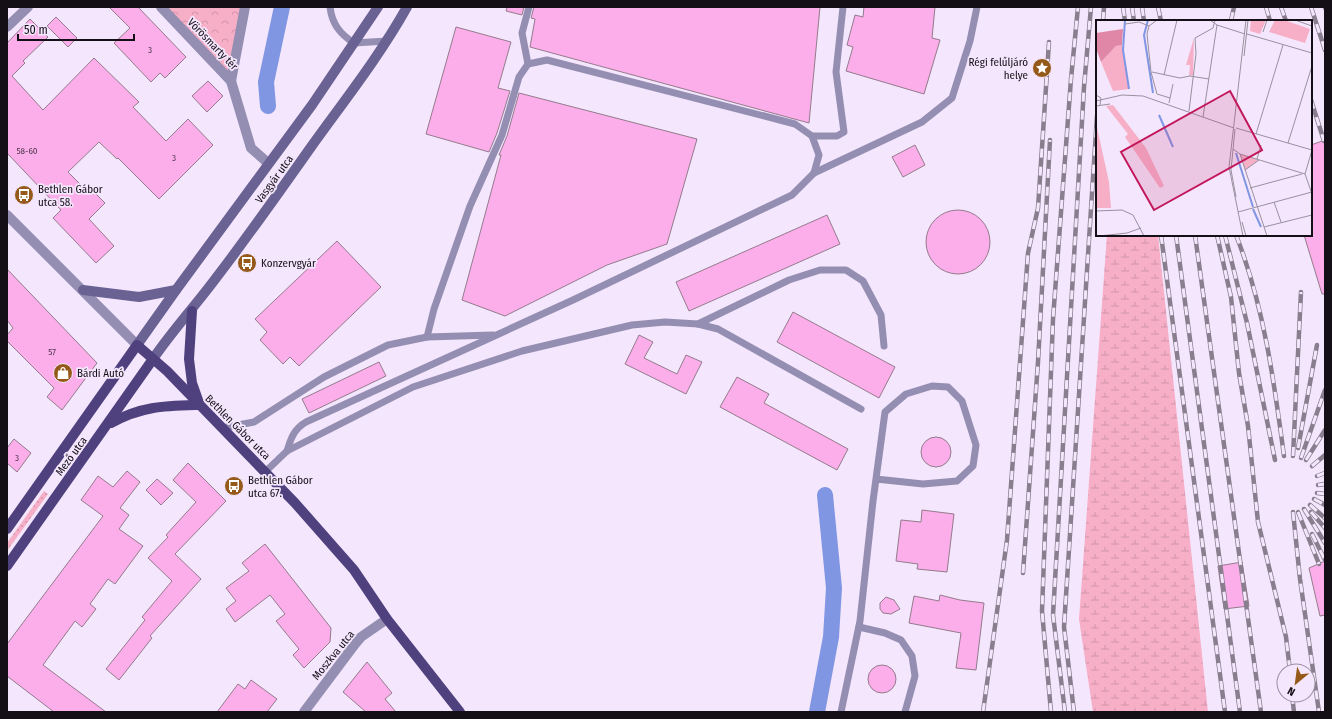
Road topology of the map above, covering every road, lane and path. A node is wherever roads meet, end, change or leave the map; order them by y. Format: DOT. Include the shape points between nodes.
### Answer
graph roads {
  1 [pos="28,7"];
  2 [pos="160,7"];
  3 [pos="245,7"];
  4 [pos="330,7"];
  5 [pos="378,7"];
  6 [pos="407,7"];
  7 [pos="529,7"];
  8 [pos="843,7"];
  9 [pos="977,7"];
  10 [pos="7,27"];
  11 [pos="387,41"];
  12 [pos="354,43"];
  13 [pos="528,64"];
  14 [pos="231,81"];
  15 [pos="812,136"];
  16 [pos="268,163"];
  17 [pos="814,173"];
  18 [pos="7,215"];
  19 [pos="83,290"];
  20 [pos="176,290"];
  21 [pos="192,310"];
  22 [pos="698,324"];
  23 [pos="498,335"];
  24 [pos="427,337"];
  25 [pos="137,345"];
  26 [pos="884,346"];
  27 [pos="153,359"];
  28 [pos="199,405"];
  29 [pos="861,409"];
  30 [pos="108,425"];
  31 [pos="222,428"];
  32 [pos="287,451"];
  33 [pos="265,472"];
  34 [pos="876,478"];
  35 [pos="7,529"];
  36 [pos="7,566"];
  37 [pos="387,619"];
  38 [pos="859,628"];
  39 [pos="304,712"];
  40 [pos="460,712"];
  41 [pos="841,712"];
  42 [pos="905,712"];
  1 -- 10 [label="street"];
  2 -- 14 [label="street, Vörösmarty tér"];
  3 -- 14 [label="street, Vörösmarty tér"];
  4 -- 12 [label="lane" via="332,19 340,33"];
  5 -- 12 [label="main road, Vasgyár utca"];
  6 -- 11 [label="main road, Vasgyár utca"];
  7 -- 13 [label="lane" via="522,33"];
  8 -- 15 [label="lane" via="836,72 844,132 837,136"];
  9 -- 17 [label="lane" via="970,41 952,98 922,122"];
  11 -- 12 [label="lane"];
  11 -- 21 [label="main road, Vasgyár utca"];
  12 -- 16 [label="main road, Vasgyár utca"];
  13 -- 15 [label="lane" via="547,60 795,124"];
  13 -- 24 [label="lane" via="519,77 502,136 470,206 434,309"];
  14 -- 16 [label="street, Vörösmarty tér" via="251,148"];
  15 -- 17 [label="lane" via="819,155"];
  16 -- 20 [label="main road, Vasgyár utca"];
  17 -- 23 [label="lane" via="792,195"];
  18 -- 19 [label="street, Bethlen Gábor utca"];
  19 -- 20 [label="main road" via="140,296"];
  19 -- 25 [label="street, Bethlen Gábor utca"];
  20 -- 25 [label="main road, Vasgyár utca"];
  21 -- 27 [label="main road, Vasgyár utca"];
  21 -- 28 [label="main road" via="188,359"];
  22 -- 26 [label="lane" via="789,280 820,270 846,270 863,281 880,315"];
  22 -- 29 [label="lane" via="718,330"];
  22 -- 32 [label="lane" via="665,322 632,325 522,351 413,387"];
  23 -- 24 [label="lane"];
  23 -- 32 [label="lane" via="306,422 294,432"];
  24 -- 31 [label="lane" via="388,345 324,377 254,422"];
  25 -- 27 [label="main road, Bethlen Gábor utca"];
  25 -- 35 [label="main road, Mező utca"];
  27 -- 28 [label="main road, Bethlen Gábor utca"];
  27 -- 30 [label="main road, Mező utca"];
  28 -- 30 [label="main road" via="148,408"];
  28 -- 31 [label="main road, Bethlen Gábor utca"];
  30 -- 36 [label="main road, Mező utca"];
  31 -- 33 [label="main road, Bethlen Gábor utca"];
  32 -- 33 [label="lane"];
  33 -- 37 [label="main road, Bethlen Gábor utca" via="354,570"];
  34 -- 34 [label="lane" via="885,412 906,394 932,386 948,387 962,401 976,445 973,466 957,481 923,484"];
  34 -- 38 [label="lane"];
  37 -- 39 [label="street, Moszkva utca" via="361,637"];
  37 -- 40 [label="main road, Bethlen Gábor utca"];
  38 -- 41 [label="lane"];
  38 -- 42 [label="lane" via="885,633 901,640 912,656 915,676"];
}
